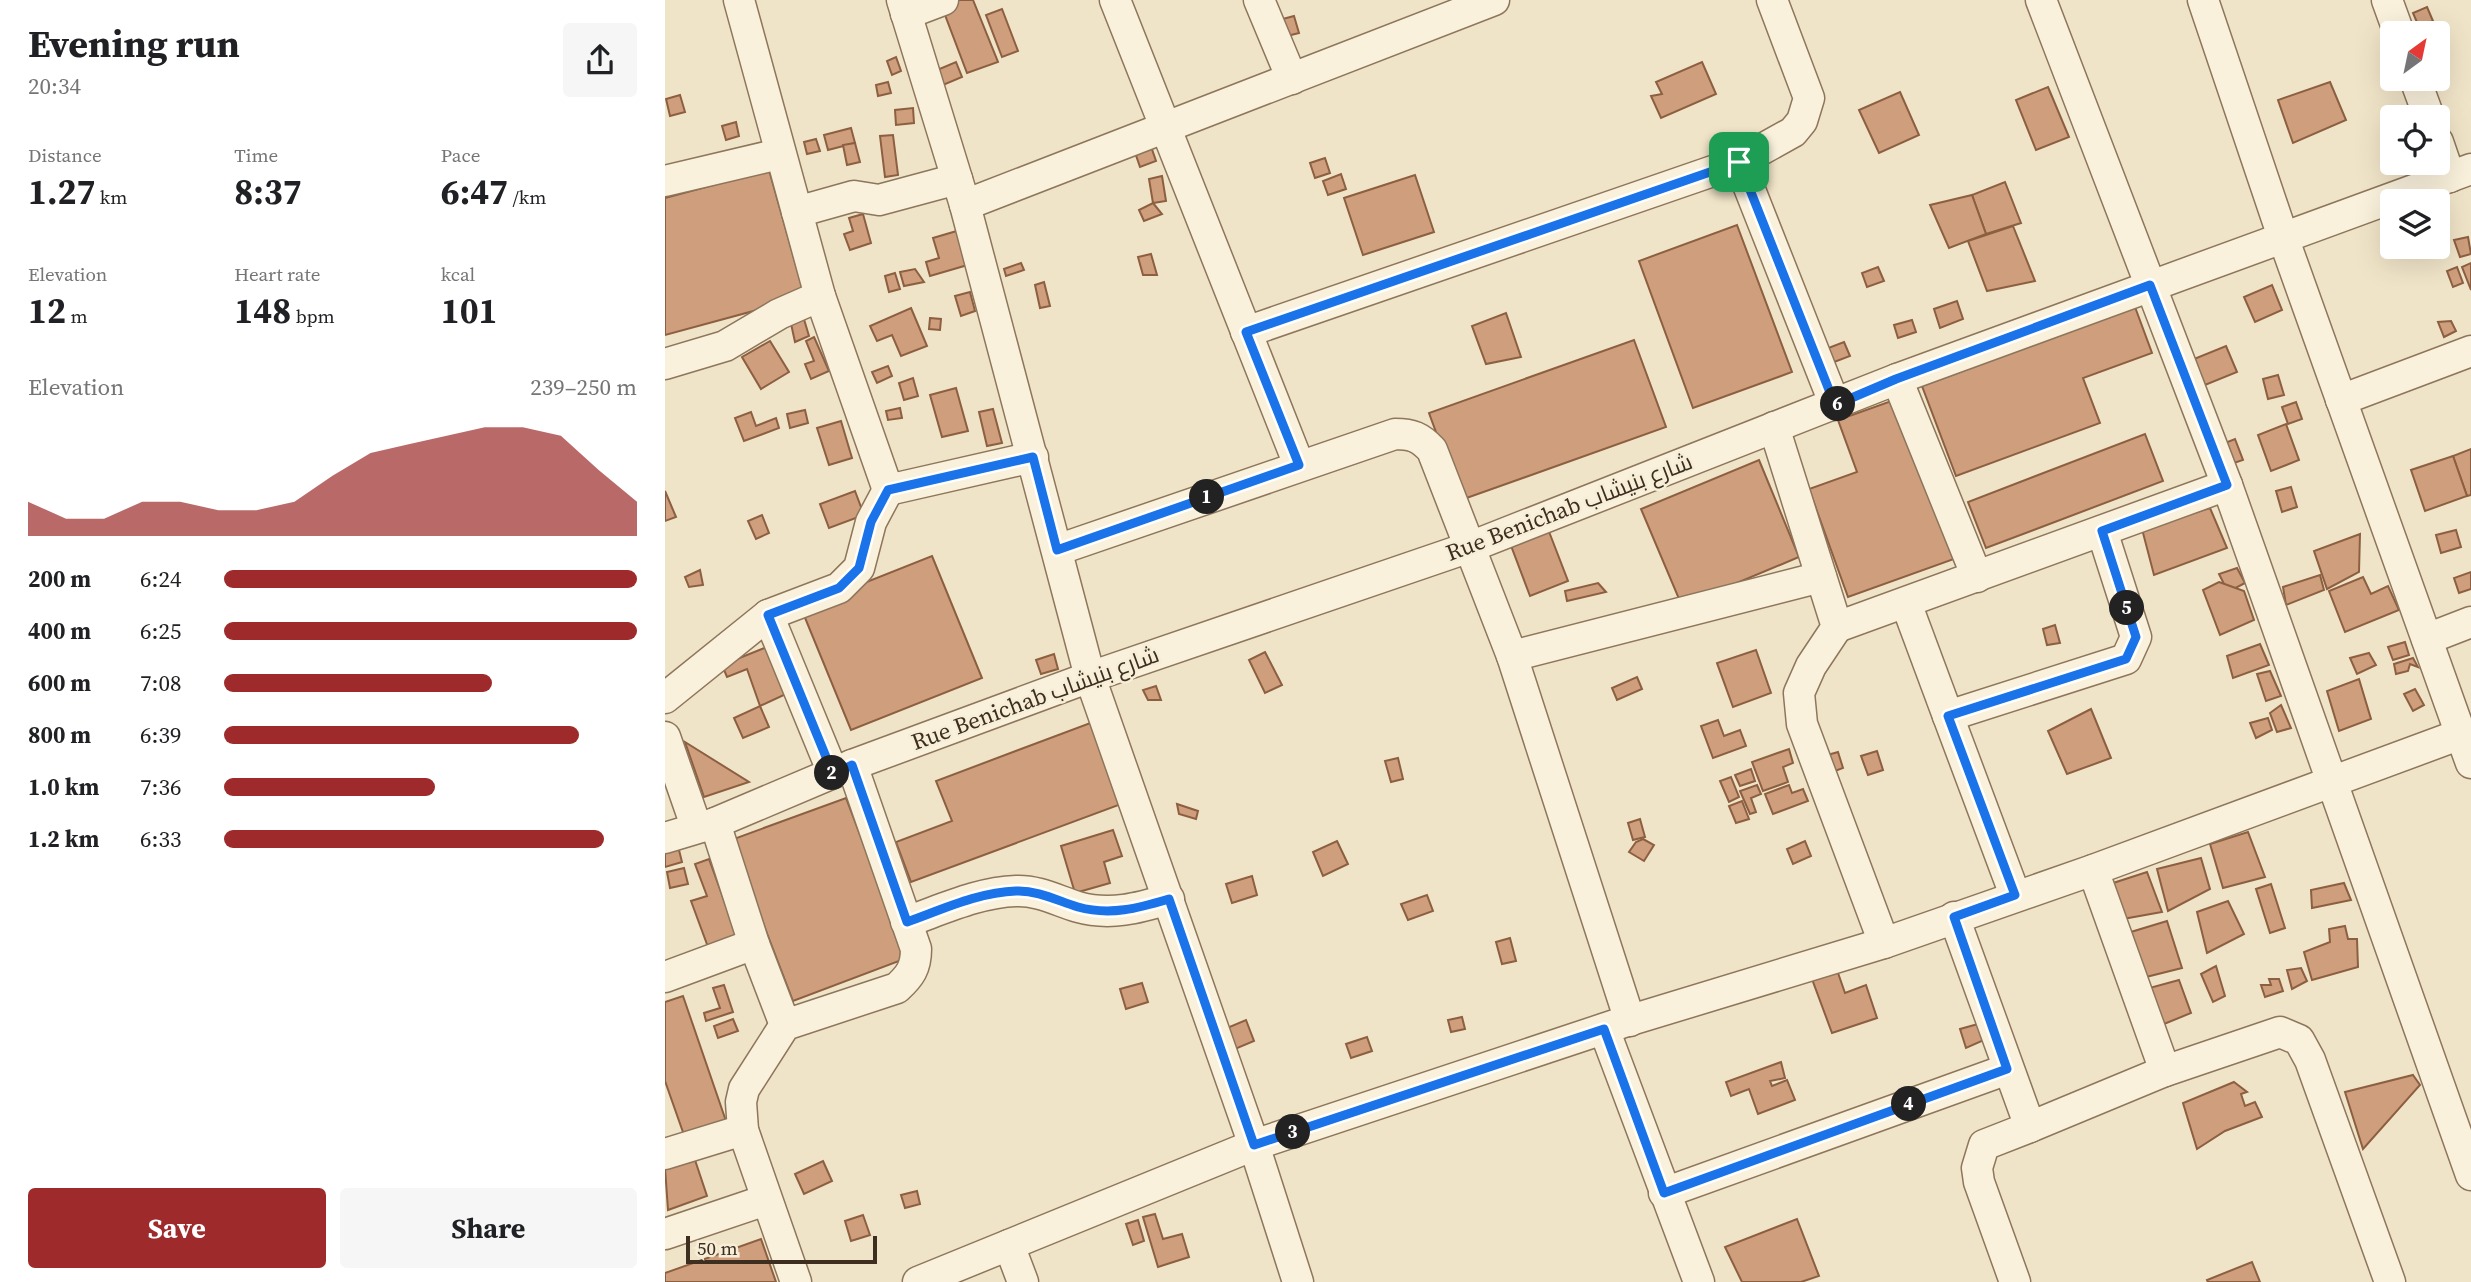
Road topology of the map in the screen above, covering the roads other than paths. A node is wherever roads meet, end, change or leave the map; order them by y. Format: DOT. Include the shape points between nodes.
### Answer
graph roads {
  1 [pos="739,0"];
  2 [pos="943,0"];
  3 [pos="1115,0"];
  4 [pos="1259,0"];
  5 [pos="1494,0"];
  6 [pos="1772,0"];
  7 [pos="2041,0"];
  8 [pos="2203,0"];
  9 [pos="2387,0"];
  10 [pos="904,7"];
  11 [pos="2395,21"];
  12 [pos="1291,79"];
  13 [pos="1167,127"];
  14 [pos="779,154"];
  15 [pos="2450,158"];
  16 [pos="1739,162"];
  17 [pos="2461,173"];
  18 [pos="665,181"];
  19 [pos="961,192"];
  20 [pos="797,212"];
  21 [pos="2283,237"];
  22 [pos="2150,285"];
  23 [pos="820,296"];
  24 [pos="1246,332"];
  25 [pos="2471,351"];
  26 [pos="665,364"];
  27 [pos="1896,379"];
  28 [pos="2341,400"];
  29 [pos="1835,405"];
  30 [pos="1774,427"];
  31 [pos="1033,457"];
  32 [pos="1299,465"];
  33 [pos="2227,485"];
  34 [pos="888,490"];
  35 [pos="2102,531"];
  36 [pos="1470,547"];
  37 [pos="1057,550"];
  38 [pos="1821,577"];
  39 [pos="1977,577"];
  40 [pos="1906,603"];
  41 [pos="768,615"];
  42 [pos="2471,622"];
  43 [pos="1837,627"];
  44 [pos="2427,639"];
  45 [pos="1512,656"];
  46 [pos="1090,677"];
  47 [pos="665,698"];
  48 [pos="1948,716"];
  49 [pos="2461,734"];
  50 [pos="665,737"];
  51 [pos="2471,763"];
  52 [pos="842,769"];
  53 [pos="2331,782"];
  54 [pos="706,825"];
  55 [pos="665,838"];
  56 [pos="2092,870"];
  57 [pos="2015,895"];
  58 [pos="1169,899"];
  59 [pos="1954,917"];
  60 [pos="907,922"];
  61 [pos="1884,943"];
  62 [pos="754,944"];
  63 [pos="665,977"];
  64 [pos="785,1025"];
  65 [pos="1617,1025"];
  66 [pos="2007,1069"];
  67 [pos="2165,1071"];
  68 [pos="2030,1127"];
  69 [pos="743,1130"];
  70 [pos="1254,1145"];
  71 [pos="665,1154"];
  72 [pos="2471,1175"];
  73 [pos="1664,1193"];
  74 [pos="766,1200"];
  75 [pos="665,1234"];
  76 [pos="1009,1245"];
  77 [pos="796,1282"];
  78 [pos="918,1282"];
  79 [pos="1023,1282"];
  80 [pos="1298,1282"];
  81 [pos="1699,1282"];
  82 [pos="2015,1282"];
  83 [pos="2390,1282"];
  1 -- 14 [label="street"];
  2 -- 10 [label="street"];
  3 -- 13 [label="street"];
  4 -- 12 [label="street"];
  5 -- 12 [label="street"];
  6 -- 16 [label="street" via="1809,98 1793,132"];
  7 -- 22 [label="street"];
  8 -- 21 [label="street"];
  9 -- 11 [label="street"];
  10 -- 19 [label="street"];
  12 -- 13 [label="street"];
  13 -- 19 [label="street"];
  13 -- 24 [label="street"];
  14 -- 18 [label="street"];
  14 -- 20 [label="street"];
  15 -- 17 [label="street"];
  16 -- 24 [label="street"];
  16 -- 29 [label="street"];
  17 -- 21 [label="street, Rue Benichab شارع بنيشاب"];
  19 -- 20 [label="street" via="879,200 854,196"];
  19 -- 31 [label="street"];
  20 -- 23 [label="street"];
  21 -- 22 [label="street, Rue Benichab شارع بنيشاب"];
  21 -- 28 [label="street"];
  22 -- 27 [label="street, Rue Benichab شارع بنيشاب"];
  22 -- 33 [label="street"];
  23 -- 26 [label="street" via="725,345"];
  23 -- 34 [label="street"];
  24 -- 32 [label="street"];
  25 -- 28 [label="street"];
  27 -- 29 [label="street, Rue Benichab شارع بنيشاب"];
  27 -- 39 [label="street"];
  28 -- 44 [label="street"];
  29 -- 30 [label="street, Rue Benichab شارع بنيشاب"];
  30 -- 36 [label="street, Rue Benichab شارع بنيشاب"];
  30 -- 38 [label="street"];
  31 -- 34 [label="street"];
  31 -- 37 [label="street"];
  32 -- 36 [label="street" via="1395,433 1412,434 1432,450"];
  32 -- 37 [label="street"];
  33 -- 35 [label="street"];
  33 -- 53 [label="street"];
  34 -- 41 [label="street" via="871,522 859,568 839,588"];
  35 -- 39 [label="street"];
  35 -- 48 [label="street" via="2136,637 2126,659"];
  36 -- 45 [label="street"];
  36 -- 46 [label="street, Rue Benichab شارع بنيشاب"];
  37 -- 46 [label="street"];
  38 -- 43 [label="street"];
  38 -- 45 [label="street"];
  39 -- 40 [label="street"];
  40 -- 43 [label="street"];
  40 -- 48 [label="street"];
  41 -- 47 [label="street"];
  41 -- 52 [label="street"];
  42 -- 44 [label="street"];
  43 -- 61 [label="street" via="1799,693 1802,724"];
  44 -- 49 [label="street"];
  45 -- 65 [label="street"];
  46 -- 52 [label="street, Rue Benichab شارع بنيشاب"];
  46 -- 58 [label="street"];
  48 -- 57 [label="street"];
  49 -- 51 [label="street"];
  49 -- 53 [label="street"];
  50 -- 54 [label="street"];
  52 -- 54 [label="street, Rue Benichab شارع بنيشاب"];
  52 -- 60 [label="street"];
  53 -- 56 [label="street"];
  53 -- 72 [label="street"];
  54 -- 55 [label="street, Rue Benichab شارع بنيشاب"];
  54 -- 62 [label="street"];
  56 -- 57 [label="street"];
  56 -- 67 [label="street"];
  57 -- 59 [label="street"];
  58 -- 60 [label="street" via="1134,909 1102,911 1034,891 1016,891 981,897"];
  58 -- 70 [label="street"];
  59 -- 61 [label="street"];
  59 -- 66 [label="street"];
  60 -- 64 [label="street" via="916,960 909,978 897,988"];
  61 -- 65 [label="street"];
  62 -- 63 [label="street"];
  62 -- 64 [label="street"];
  64 -- 69 [label="street" via="744,1089"];
  65 -- 70 [label="street"];
  65 -- 73 [label="street"];
  66 -- 68 [label="street"];
  66 -- 73 [label="street"];
  67 -- 68 [label="street"];
  67 -- 83 [label="street" via="2280,1032 2298,1040 2310,1060"];
  68 -- 82 [label="street" via="1984,1145 1977,1168"];
  69 -- 71 [label="street"];
  69 -- 74 [label="street"];
  70 -- 76 [label="street"];
  70 -- 80 [label="street"];
  73 -- 81 [label="street"];
  74 -- 75 [label="street"];
  74 -- 77 [label="street"];
  76 -- 78 [label="street"];
  76 -- 79 [label="street"];
}
